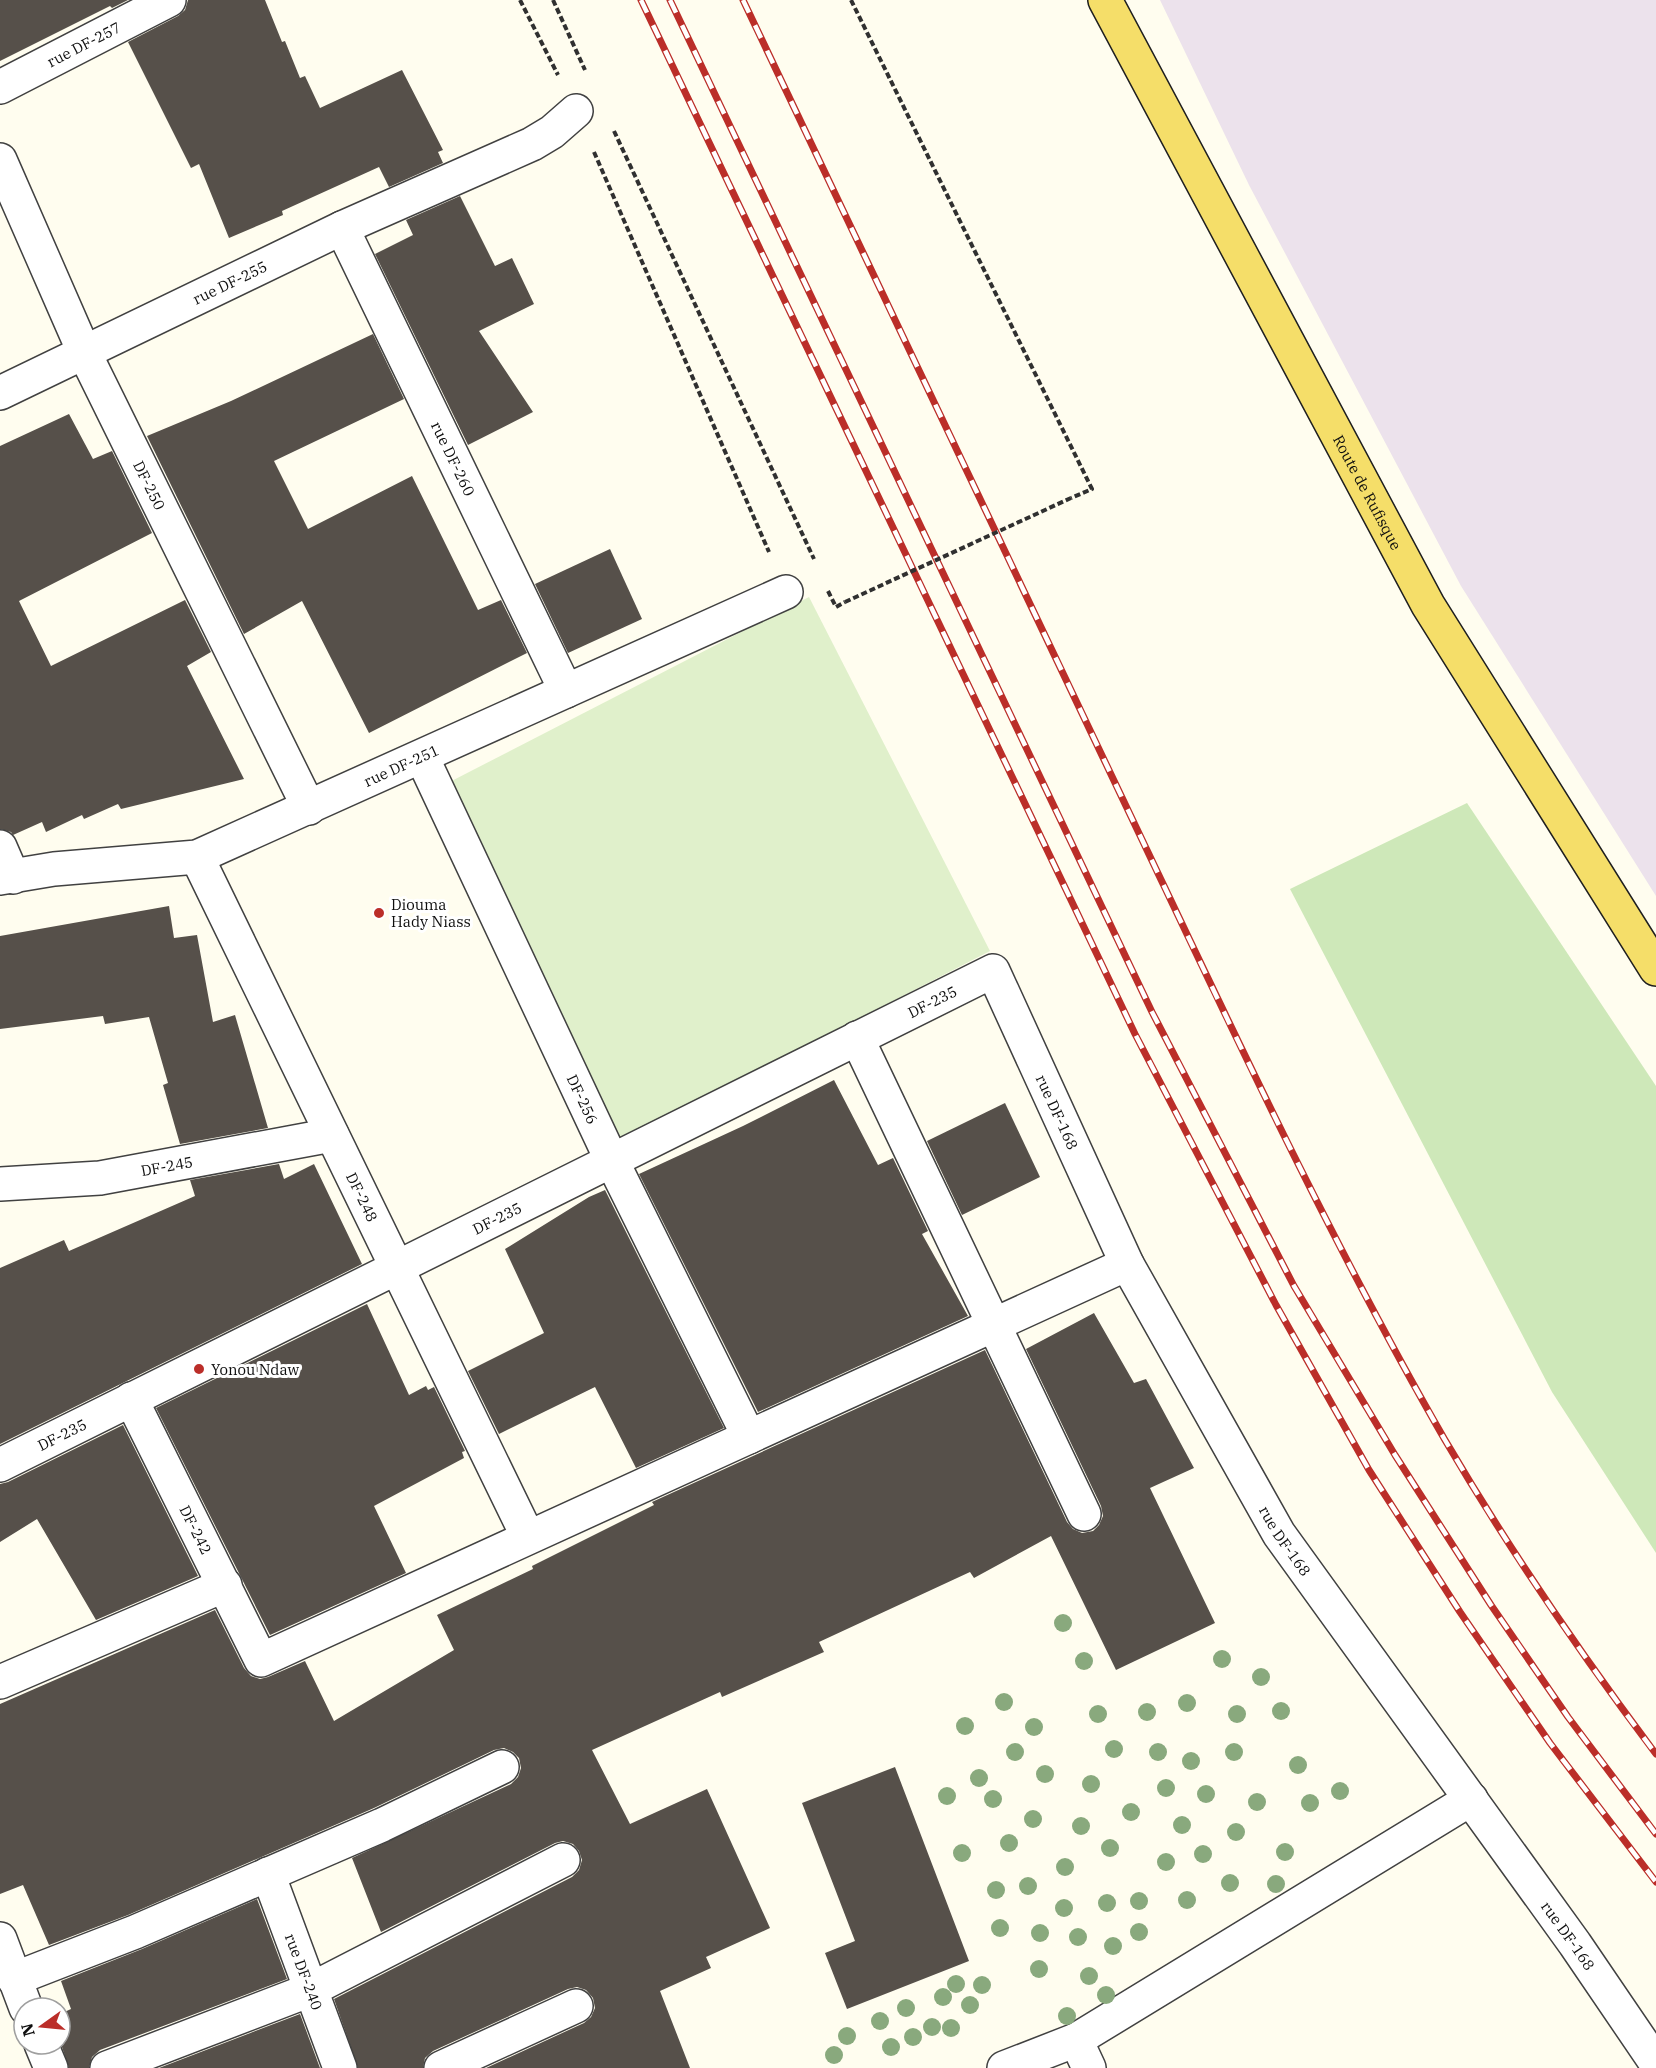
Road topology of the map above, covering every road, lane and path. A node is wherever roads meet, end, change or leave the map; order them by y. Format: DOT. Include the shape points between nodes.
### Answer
graph roads {
  1 [pos="169,0"];
  2 [pos="520,0"];
  3 [pos="553,0"];
  4 [pos="851,0"];
  5 [pos="1105,0"];
  6 [pos="588,76"];
  7 [pos="0,87"];
  8 [pos="576,111"];
  9 [pos="614,130"];
  10 [pos="0,160"];
  11 [pos="342,228"];
  12 [pos="84,352"];
  13 [pos="0,393"];
  14 [pos="816,563"];
  15 [pos="826,585"];
  16 [pos="786,591"];
  17 [pos="566,691"];
  18 [pos="422,757"];
  19 [pos="309,808"];
  20 [pos="0,847"];
  21 [pos="197,858"];
  22 [pos="7,877"];
  23 [pos="1656,969"];
  24 [pos="993,971"];
  25 [pos="857,1038"];
  26 [pos="332,1135"];
  27 [pos="612,1161"];
  28 [pos="0,1184"];
  29 [pos="1127,1264"];
  30 [pos="397,1268"];
  31 [pos="993,1325"];
  32 [pos="131,1399"];
  33 [pos="749,1437"];
  34 [pos="0,1465"];
  35 [pos="1084,1514"];
  36 [pos="528,1537"];
  37 [pos="225,1586"];
  38 [pos="0,1682"];
  39 [pos="502,1767"];
  40 [pos="1471,1799"];
  41 [pos="563,1860"];
  42 [pos="268,1874"];
  43 [pos="0,1939"];
  44 [pos="310,1990"];
  45 [pos="20,1994"];
  46 [pos="576,2006"];
  47 [pos="1083,2054"];
  48 [pos="1656,2063"];
  49 [pos="107,2068"];
  50 [pos="340,2068"];
  51 [pos="441,2068"];
  52 [pos="1004,2068"];
  1 -- 7 [label="street, rue DF-257"];
  2 -- 8 [label="path"];
  3 -- 6 [label="path"];
  4 -- 15 [label="path, bridge" via="1092,489 836,607"];
  5 -- 23 [label="main road, Route de Rufisque" via="1428,605"];
  8 -- 11 [label="street, rue DF-255" via="532,144"];
  8 -- 16 [label="path"];
  9 -- 14 [label="path"];
  10 -- 12 [label="street, DF-250 / DF-250"];
  11 -- 12 [label="street, rue DF-255"];
  11 -- 17 [label="street, rue DF-260"];
  12 -- 13 [label="street, rue DF-255"];
  12 -- 19 [label="street, DF-250 / DF-250"];
  16 -- 17 [label="street, rue DF-251"];
  17 -- 18 [label="street, rue DF-251"];
  18 -- 19 [label="street, rue DF-251"];
  18 -- 27 [label="street, DF-256"];
  19 -- 21 [label="street, rue DF-251"];
  20 -- 22 [label="street"];
  21 -- 22 [label="street, rue DF-251" via="54,869"];
  21 -- 26 [label="street, DF-248 / DF-248"];
  24 -- 25 [label="street, DF-235 / DF-235"];
  24 -- 29 [label="street, rue DF-168"];
  25 -- 27 [label="street, DF-235 / DF-235"];
  25 -- 31 [label="street"];
  26 -- 28 [label="street, DF-245" via="100,1178"];
  26 -- 30 [label="street, DF-248 / DF-248"];
  27 -- 30 [label="street, DF-235 / DF-235"];
  27 -- 33 [label="street, DF-256"];
  29 -- 31 [label="street"];
  29 -- 40 [label="street, rue DF-168" via="1279,1534"];
  30 -- 32 [label="street, DF-235 / DF-235"];
  30 -- 36 [label="street, DF-248 / DF-248"];
  31 -- 33 [label="street"];
  31 -- 35 [label="street"];
  32 -- 34 [label="street, DF-235 / DF-235"];
  32 -- 37 [label="street, DF-242 / DF-242"];
  33 -- 36 [label="street"];
  36 -- 37 [label="street, DF-242 / DF-242" via="261,1660"];
  37 -- 38 [label="street"];
  39 -- 42 [label="street"];
  40 -- 47 [label="street"];
  40 -- 48 [label="street, rue DF-168"];
  41 -- 44 [label="street"];
  42 -- 44 [label="street, rue DF-240"];
  42 -- 45 [label="street" via="135,1932"];
  43 -- 45 [label="street"];
  44 -- 49 [label="street"];
  44 -- 50 [label="street, rue DF-240"];
  46 -- 51 [label="street"];
  47 -- 52 [label="street"];
}
